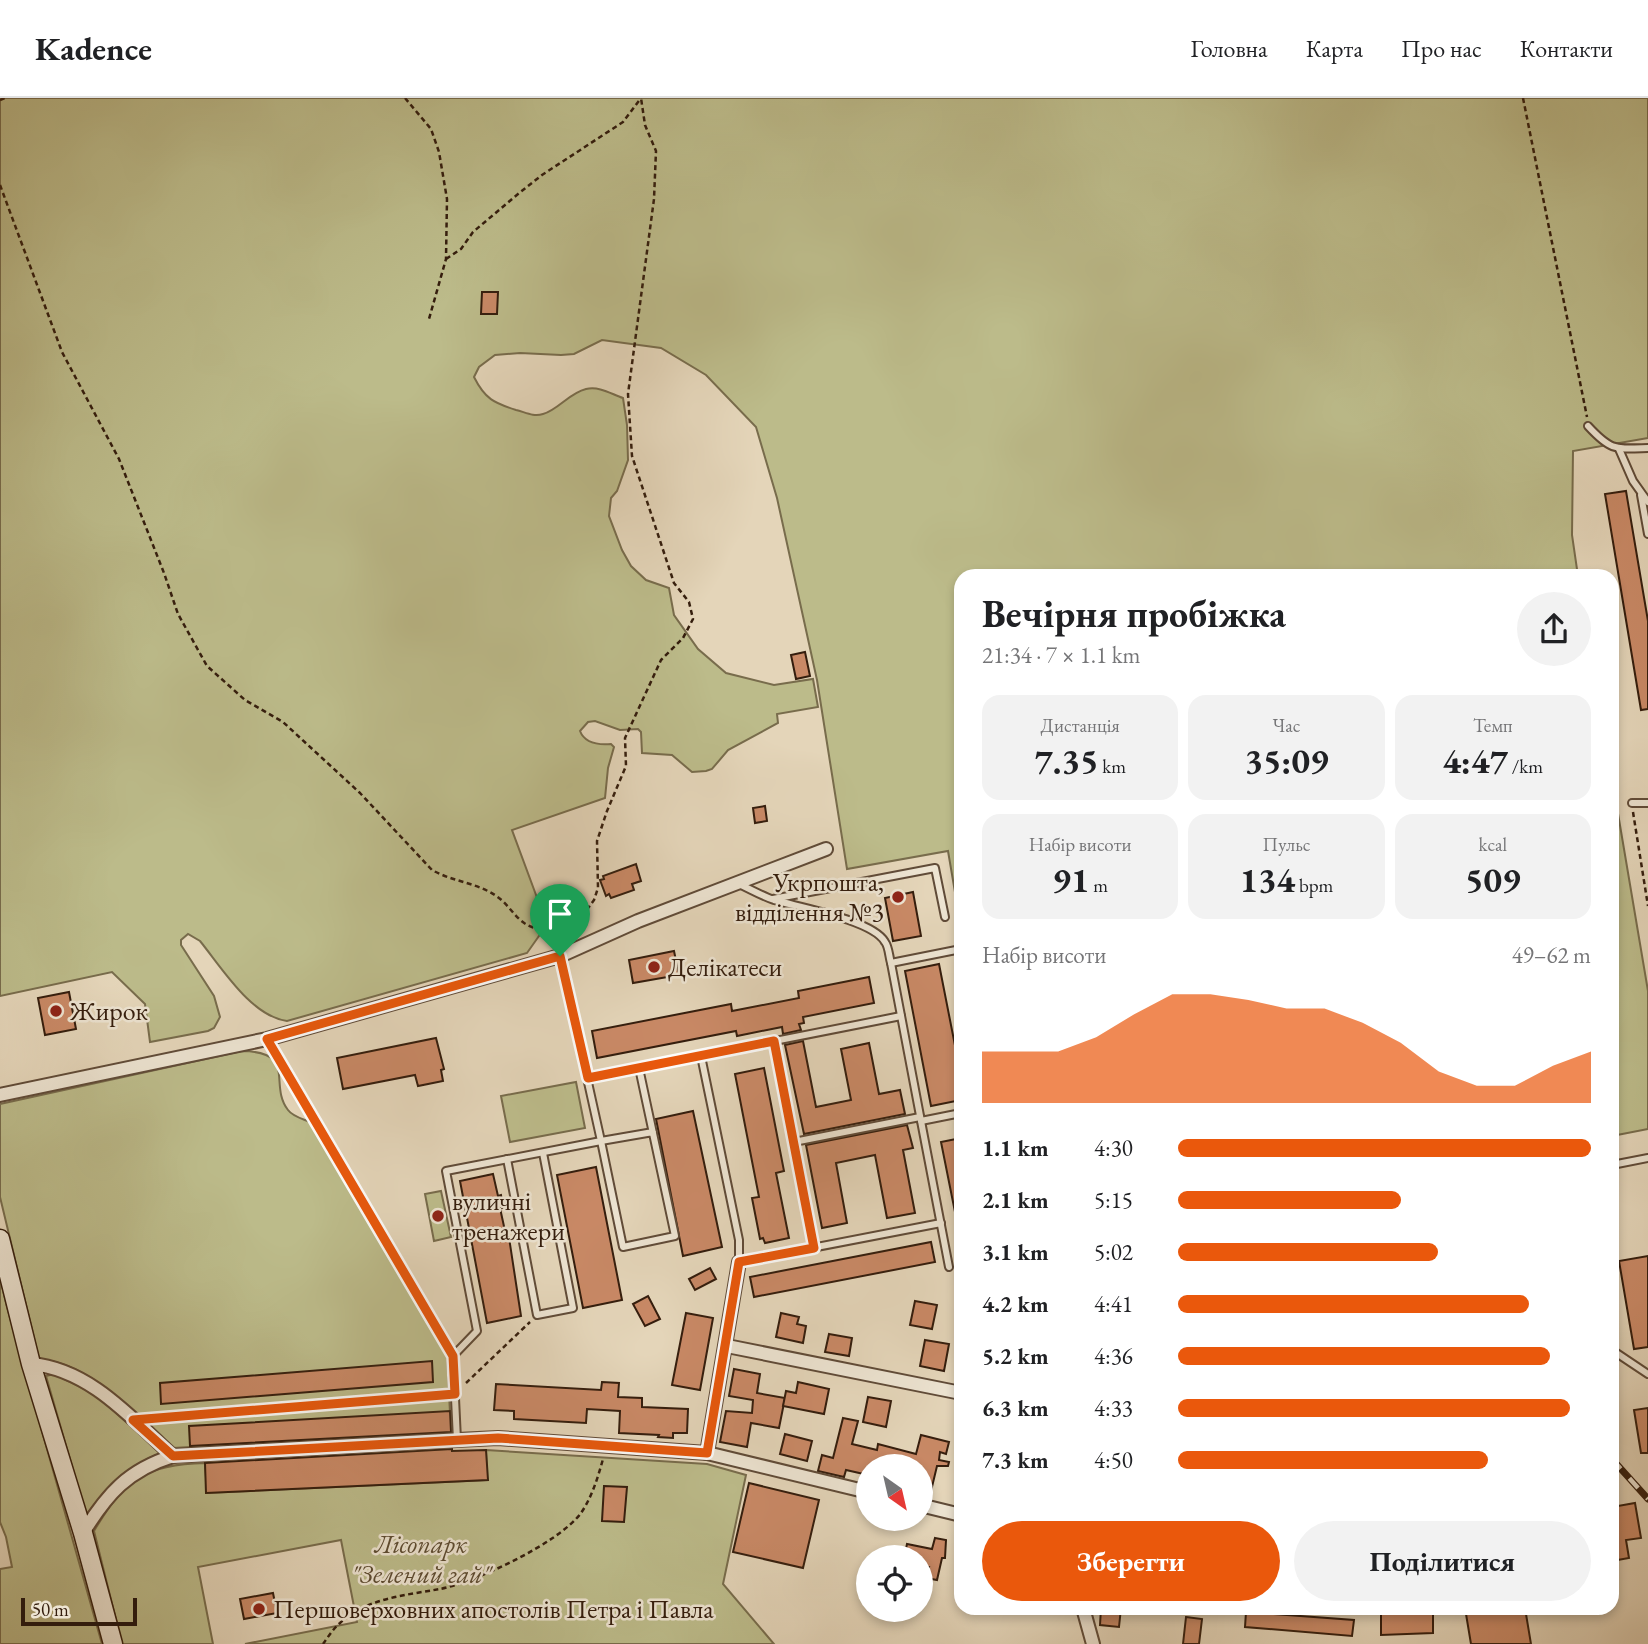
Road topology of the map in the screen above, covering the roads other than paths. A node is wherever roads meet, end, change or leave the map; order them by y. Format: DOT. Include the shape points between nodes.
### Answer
graph roads {
  1 [pos="1588,426"];
  2 [pos="1648,448"];
  3 [pos="1619,449"];
  4 [pos="1641,493"];
  5 [pos="1648,502"];
  6 [pos="1648,534"];
  7 [pos="1632,803"];
  8 [pos="1648,803"];
  9 [pos="826,849"];
  10 [pos="738,884"];
  11 [pos="771,899"];
  12 [pos="945,917"];
  13 [pos="954,950"];
  14 [pos="560,956"];
  15 [pos="891,963"];
  16 [pos="901,1016"];
  17 [pos="267,1039"];
  18 [pos="774,1041"];
  19 [pos="701,1056"];
  20 [pos="639,1068"];
  21 [pos="588,1078"];
  22 [pos="0,1095"];
  23 [pos="954,1114"];
  24 [pos="921,1119"];
  25 [pos="653,1132"];
  26 [pos="601,1142"];
  27 [pos="794,1142"];
  28 [pos="543,1153"];
  29 [pos="1648,1158"];
  30 [pos="507,1159"];
  31 [pos="1619,1164"];
  32 [pos="941,1223"];
  33 [pos="0,1239"];
  34 [pos="814,1248"];
  35 [pos="739,1262"];
  36 [pos="949,1267"];
  37 [pos="727,1346"];
  38 [pos="1619,1355"];
  39 [pos="453,1356"];
  40 [pos="31,1363"];
  41 [pos="1648,1374"];
  42 [pos="954,1392"];
  43 [pos="455,1394"];
  44 [pos="133,1420"];
  45 [pos="457,1440"];
  46 [pos="707,1453"];
  47 [pos="173,1456"];
  48 [pos="856,1489"];
  49 [pos="933,1508"];
  50 [pos="954,1513"];
  51 [pos="83,1533"];
  52 [pos="1085,1615"];
  53 [pos="113,1644"];
  54 [pos="1093,1644"];
  1 -- 3 [label="lane" via="1604,443"];
  2 -- 3 [label="lane"];
  3 -- 4 [label="lane"];
  4 -- 5 [label="lane"];
  4 -- 6 [label="lane"];
  7 -- 8 [label="lane"];
  9 -- 10 [label="street"];
  10 -- 11 [label="lane"];
  10 -- 14 [label="street"];
  11 -- 12 [label="lane" via="935,868"];
  11 -- 15 [label="lane" via="817,910 872,932 885,941"];
  13 -- 15 [label="lane"];
  14 -- 17 [label="street"];
  14 -- 21 [label="lane"];
  15 -- 16 [label="lane"];
  16 -- 18 [label="lane"];
  16 -- 24 [label="lane"];
  17 -- 22 [label="street"];
  17 -- 39 [label="lane"];
  18 -- 19 [label="lane"];
  18 -- 27 [label="lane"];
  19 -- 20 [label="lane"];
  19 -- 35 [label="lane" via="739,1240"];
  20 -- 21 [label="lane"];
  20 -- 25 [label="lane"];
  21 -- 26 [label="lane"];
  23 -- 24 [label="lane"];
  24 -- 27 [label="lane"];
  24 -- 32 [label="lane"];
  25 -- 26 [label="lane"];
  25 -- 26 [label="lane" via="675,1237 624,1247"];
  26 -- 28 [label="lane"];
  27 -- 34 [label="lane"];
  28 -- 30 [label="lane"];
  28 -- 30 [label="lane" via="573,1308 537,1315"];
  29 -- 31 [label="lane"];
  30 -- 39 [label="lane" via="446,1171 477,1331"];
  32 -- 34 [label="lane"];
  32 -- 36 [label="lane"];
  33 -- 40 [label="main road"];
  34 -- 35 [label="lane"];
  35 -- 37 [label="street"];
  37 -- 42 [label="street"];
  37 -- 46 [label="street"];
  38 -- 41 [label="lane"];
  39 -- 43 [label="lane"];
  40 -- 44 [label="street" via="60,1369 99,1390"];
  40 -- 51 [label="main road"];
  43 -- 44 [label="lane"];
  43 -- 45 [label="lane"];
  44 -- 47 [label="street"];
  45 -- 46 [label="street" via="498,1438"];
  45 -- 47 [label="street"];
  46 -- 48 [label="street"];
  47 -- 51 [label="street" via="139,1469 120,1484"];
  49 -- 50 [label="street"];
  51 -- 53 [label="main road"];
  52 -- 54 [label="street"];
}
